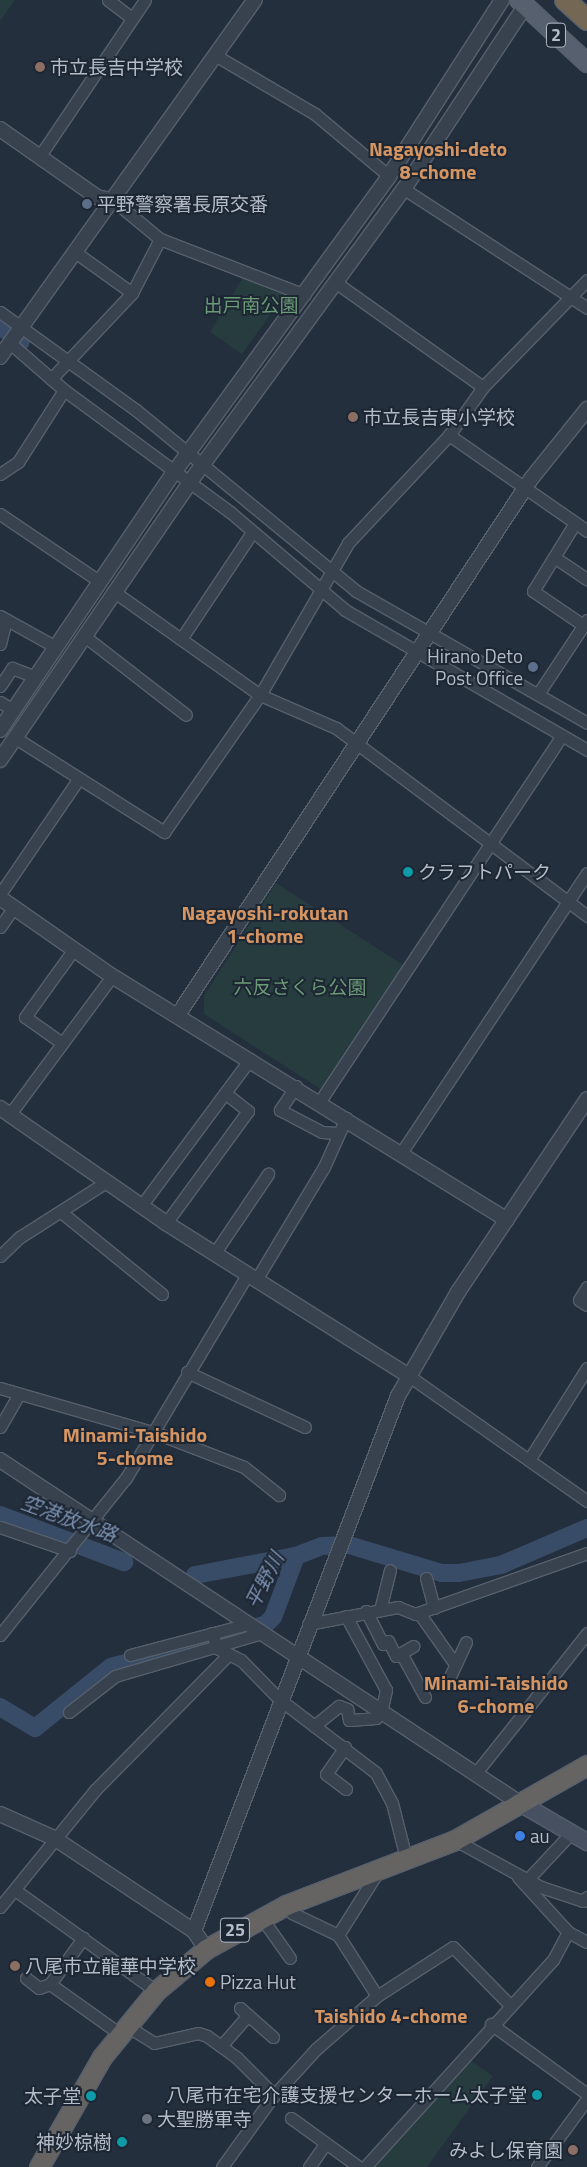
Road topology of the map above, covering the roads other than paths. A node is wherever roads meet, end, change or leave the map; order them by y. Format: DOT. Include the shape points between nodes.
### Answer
graph roads {
  1 [pos="108,0"];
  2 [pos="144,0"];
  3 [pos="255,0"];
  4 [pos="502,0"];
  5 [pos="565,0"];
  6 [pos="524,2"];
  7 [pos="132,18"];
  8 [pos="587,20"];
  9 [pos="215,55"];
  10 [pos="587,63"];
  11 [pos="0,129"];
  12 [pos="39,157"];
  13 [pos="389,176"];
  14 [pos="404,189"];
  15 [pos="114,200"];
  16 [pos="160,239"];
  17 [pos="75,252"];
  18 [pos="587,280"];
  19 [pos="335,282"];
  20 [pos="132,293"];
  21 [pos="305,295"];
  22 [pos="571,295"];
  23 [pos="587,308"];
  24 [pos="0,312"];
  25 [pos="20,329"];
  26 [pos="10,343"];
  27 [pos="0,357"];
  28 [pos="63,361"];
  29 [pos="51,379"];
  30 [pos="483,387"];
  31 [pos="64,390"];
  32 [pos="587,410"];
  33 [pos="449,435"];
  34 [pos="189,453"];
  35 [pos="202,464"];
  36 [pos="175,471"];
  37 [pos="0,474"];
  38 [pos="190,482"];
  39 [pos="526,488"];
  40 [pos="0,514"];
  41 [pos="576,523"];
  42 [pos="587,531"];
  43 [pos="251,534"];
  44 [pos="554,557"];
  45 [pos="331,570"];
  46 [pos="587,579"];
  47 [pos="99,581"];
  48 [pos="320,588"];
  49 [pos="113,591"];
  50 [pos="3,618"];
  51 [pos="585,623"];
  52 [pos="432,634"];
  53 [pos="83,635"];
  54 [pos="180,639"];
  55 [pos="0,644"];
  56 [pos="54,646"];
  57 [pos="419,652"];
  58 [pos="35,677"];
  59 [pos="0,686"];
  60 [pos="538,694"];
  61 [pos="260,695"];
  62 [pos="0,702"];
  63 [pos="13,710"];
  64 [pos="186,715"];
  65 [pos="587,723"];
  66 [pos="0,730"];
  67 [pos="562,736"];
  68 [pos="14,737"];
  69 [pos="357,744"];
  70 [pos="587,750"];
  71 [pos="0,760"];
  72 [pos="80,778"];
  73 [pos="490,844"];
  74 [pos="587,873"];
  75 [pos="0,894"];
  76 [pos="0,898"];
  77 [pos="567,903"];
  78 [pos="14,908"];
  79 [pos="587,916"];
  80 [pos="0,927"];
  81 [pos="74,949"];
  82 [pos="112,976"];
  83 [pos="178,1015"];
  84 [pos="62,1044"];
  85 [pos="250,1059"];
  86 [pos="296,1086"];
  87 [pos="225,1093"];
  88 [pos="587,1099"];
  89 [pos="320,1101"];
  90 [pos="5,1111"];
  91 [pos="346,1118"];
  92 [pos="337,1133"];
  93 [pos="402,1153"];
  94 [pos="268,1174"];
  95 [pos="106,1182"];
  96 [pos="141,1206"];
  97 [pos="61,1212"];
  98 [pos="507,1220"];
  99 [pos="166,1223"];
  100 [pos="214,1254"];
  101 [pos="0,1256"];
  102 [pos="252,1277"];
  103 [pos="587,1287"];
  104 [pos="162,1294"];
  105 [pos="587,1305"];
  106 [pos="587,1368"];
  107 [pos="187,1372"];
  108 [pos="408,1376"];
  109 [pos="0,1388"];
  110 [pos="19,1394"];
  111 [pos="305,1426"];
  112 [pos="0,1427"];
  113 [pos="156,1433"];
  114 [pos="0,1460"];
  115 [pos="529,1460"];
  116 [pos="279,1494"];
  117 [pos="587,1501"];
  118 [pos="94,1523"];
  119 [pos="0,1527"];
  120 [pos="70,1551"];
  121 [pos="587,1553"];
  122 [pos="390,1570"];
  123 [pos="426,1578"];
  124 [pos="434,1608"];
  125 [pos="380,1610"];
  126 [pos="366,1611"];
  127 [pos="419,1613"];
  128 [pos="346,1616"];
  129 [pos="4,1622"];
  130 [pos="248,1624"];
  131 [pos="308,1624"];
  132 [pos="587,1632"];
  133 [pos="212,1633"];
  134 [pos="262,1633"];
  135 [pos="0,1635"];
  136 [pos="466,1642"];
  137 [pos="413,1646"];
  138 [pos="217,1648"];
  139 [pos="401,1653"];
  140 [pos="130,1655"];
  141 [pos="228,1655"];
  142 [pos="296,1656"];
  143 [pos="455,1664"];
  144 [pos="447,1683"];
  145 [pos="425,1697"];
  146 [pos="279,1700"];
  147 [pos="69,1712"];
  148 [pos="381,1712"];
  149 [pos="314,1726"];
  150 [pos="345,1747"];
  151 [pos="587,1765"];
  152 [pos="474,1774"];
  153 [pos="346,1789"];
  154 [pos="518,1802"];
  155 [pos="0,1814"];
  156 [pos="572,1833"];
  157 [pos="54,1838"];
  158 [pos="455,1840"];
  159 [pos="587,1842"];
  160 [pos="407,1862"];
  161 [pos="512,1870"];
  162 [pos="377,1873"];
  163 [pos="528,1879"];
  164 [pos="14,1890"];
  165 [pos="587,1897"];
  166 [pos="286,1905"];
  167 [pos="0,1907"];
  168 [pos="261,1917"];
  169 [pos="194,1931"];
  170 [pos="568,1932"];
  171 [pos="338,1935"];
  172 [pos="83,1938"];
  173 [pos="587,1942"];
  174 [pos="206,1949"];
  175 [pos="290,1958"];
  176 [pos="26,1978"];
  177 [pos="50,1984"];
  178 [pos="156,1991"];
  179 [pos="377,1996"];
  180 [pos="509,2004"];
  181 [pos="491,2024"];
  182 [pos="124,2030"];
  183 [pos="273,2036"];
  184 [pos="221,2046"];
  185 [pos="587,2094"];
  186 [pos="274,2095"];
  187 [pos="587,2099"];
  188 [pos="291,2118"];
  189 [pos="326,2143"];
  190 [pos="39,2167"];
  191 [pos="222,2167"];
  192 [pos="309,2167"];
  193 [pos="359,2167"];
  194 [pos="365,2167"];
  195 [pos="537,2167"];
  1 -- 7 [label="street"];
  2 -- 7 [label="street"];
  3 -- 9 [label="street"];
  4 -- 13 [label="street"];
  5 -- 8 [label="highway"];
  6 -- 10 [label="main road, 2"];
  6 -- 14 [label="street"];
  7 -- 12 [label="street"];
  9 -- 13 [label="street" via="315,114"];
  9 -- 15 [label="street"];
  11 -- 12 [label="street"];
  12 -- 15 [label="street" via="96,197"];
  13 -- 21 [label="street"];
  14 -- 19 [label="street"];
  14 -- 22 [label="street"];
  15 -- 16 [label="street"];
  15 -- 17 [label="street"];
  16 -- 20 [label="street"];
  16 -- 21 [label="street"];
  17 -- 20 [label="street"];
  17 -- 25 [label="street"];
  18 -- 22 [label="street"];
  19 -- 30 [label="street"];
  19 -- 35 [label="street"];
  20 -- 28 [label="street"];
  21 -- 34 [label="street"];
  22 -- 23 [label="street"];
  22 -- 30 [label="street"];
  24 -- 25 [label="street"];
  25 -- 26 [label="street"];
  25 -- 28 [label="street"];
  26 -- 27 [label="street"];
  26 -- 29 [label="street"];
  28 -- 29 [label="street"];
  28 -- 34 [label="street"];
  29 -- 31 [label="street"];
  30 -- 33 [label="street"];
  31 -- 36 [label="street"];
  31 -- 37 [label="street" via="18,462"];
  32 -- 39 [label="street"];
  33 -- 39 [label="street"];
  33 -- 45 [label="street" via="348,543"];
  34 -- 35 [label="street"];
  34 -- 36 [label="street"];
  35 -- 38 [label="street"];
  35 -- 45 [label="street"];
  36 -- 38 [label="street"];
  36 -- 47 [label="street"];
  38 -- 43 [label="street" via="230,512"];
  38 -- 49 [label="street"];
  39 -- 41 [label="street"];
  39 -- 52 [label="street"];
  40 -- 47 [label="street"];
  41 -- 42 [label="street"];
  41 -- 44 [label="street"];
  43 -- 48 [label="street"];
  43 -- 54 [label="street"];
  44 -- 46 [label="street"];
  44 -- 51 [label="street" via="533,591"];
  45 -- 48 [label="street"];
  45 -- 52 [label="street" via="356,591"];
  47 -- 56 [label="street"];
  48 -- 57 [label="street" via="345,610"];
  48 -- 61 [label="street"];
  49 -- 53 [label="street"];
  49 -- 54 [label="street"];
  50 -- 55 [label="street"];
  50 -- 56 [label="street"];
  51 -- 60 [label="street"];
  52 -- 57 [label="street"];
  52 -- 60 [label="street"];
  53 -- 64 [label="street"];
  53 -- 68 [label="street"];
  54 -- 61 [label="street"];
  56 -- 58 [label="street"];
  57 -- 67 [label="street"];
  57 -- 69 [label="street"];
  58 -- 59 [label="street" via="12,668"];
  58 -- 63 [label="street"];
  60 -- 65 [label="street"];
  61 -- 69 [label="street" via="336,728"];
  61 -- 72 [label="street" via="164,832"];
  62 -- 63 [label="street"];
  63 -- 66 [label="street"];
  67 -- 70 [label="street"];
  67 -- 73 [label="street"];
  68 -- 71 [label="street"];
  68 -- 72 [label="street"];
  69 -- 73 [label="street"];
  69 -- 83 [label="street"];
  72 -- 75 [label="street"];
  73 -- 77 [label="street"];
  73 -- 89 [label="street"];
  74 -- 77 [label="street"];
  76 -- 78 [label="street"];
  77 -- 79 [label="street"];
  77 -- 93 [label="street"];
  78 -- 80 [label="street"];
  78 -- 81 [label="street"];
  81 -- 82 [label="street"];
  81 -- 84 [label="street" via="25,1017"];
  82 -- 83 [label="street"];
  82 -- 84 [label="street"];
  83 -- 85 [label="street"];
  84 -- 90 [label="street"];
  85 -- 86 [label="street"];
  85 -- 87 [label="street"];
  86 -- 89 [label="street"];
  86 -- 92 [label="street" via="280,1110 322,1132"];
  87 -- 96 [label="street"];
  87 -- 99 [label="street" via="248,1111"];
  88 -- 98 [label="street"];
  89 -- 91 [label="street"];
  90 -- 95 [label="street"];
  91 -- 92 [label="street"];
  91 -- 93 [label="street"];
  92 -- 102 [label="street" via="324,1167"];
  93 -- 98 [label="street"];
  94 -- 100 [label="street"];
  95 -- 96 [label="street"];
  95 -- 97 [label="street"];
  96 -- 99 [label="street"];
  97 -- 101 [label="street" via="20,1237"];
  97 -- 104 [label="street"];
  98 -- 108 [label="street"];
  99 -- 100 [label="street"];
  100 -- 102 [label="street"];
  102 -- 107 [label="street"];
  102 -- 108 [label="street"];
  103 -- 105 [label="street" via="579,1300"];
  106 -- 115 [label="street"];
  107 -- 111 [label="street"];
  107 -- 113 [label="street"];
  108 -- 115 [label="street"];
  108 -- 131 [label="street"];
  109 -- 110 [label="street"];
  110 -- 112 [label="street"];
  110 -- 113 [label="street"];
  113 -- 116 [label="street" via="244,1467"];
  113 -- 118 [label="street"];
  114 -- 118 [label="street"];
  115 -- 117 [label="street"];
  118 -- 120 [label="street"];
  118 -- 130 [label="street"];
  119 -- 120 [label="street"];
  120 -- 129 [label="street"];
  121 -- 124 [label="street"];
  122 -- 125 [label="street"];
  123 -- 124 [label="street"];
  124 -- 127 [label="street"];
  125 -- 126 [label="street"];
  125 -- 127 [label="street" via="398,1607"];
  126 -- 128 [label="street"];
  126 -- 139 [label="street" via="384,1644 388,1641 396,1656"];
  127 -- 143 [label="street"];
  128 -- 131 [label="street"];
  128 -- 148 [label="street" via="386,1690"];
  129 -- 135 [label="street"];
  130 -- 133 [label="street"];
  130 -- 134 [label="street"];
  131 -- 142 [label="street"];
  132 -- 152 [label="street"];
  133 -- 138 [label="street"];
  133 -- 140 [label="street"];
  134 -- 138 [label="street"];
  134 -- 142 [label="street"];
  136 -- 143 [label="street"];
  137 -- 139 [label="street"];
  138 -- 141 [label="street"];
  138 -- 147 [label="street" via="115,1676"];
  139 -- 145 [label="street"];
  141 -- 146 [label="street" via="241,1660"];
  141 -- 157 [label="street" via="131,1750"];
  142 -- 146 [label="street"];
  142 -- 148 [label="street"];
  143 -- 144 [label="street"];
  146 -- 149 [label="street"];
  146 -- 169 [label="street"];
  148 -- 149 [label="street" via="376,1718 349,1720 347,1709 340,1706"];
  148 -- 152 [label="street"];
  149 -- 150 [label="street"];
  150 -- 153 [label="street" via="326,1774"];
  150 -- 160 [label="street" via="387,1788"];
  151 -- 154 [label="highway, 25"];
  152 -- 154 [label="street"];
  154 -- 156 [label="main road"];
  154 -- 158 [label="highway, 25"];
  155 -- 157 [label="street"];
  156 -- 159 [label="main road"];
  156 -- 163 [label="street"];
  157 -- 164 [label="street"];
  157 -- 169 [label="street"];
  158 -- 160 [label="highway, 25"];
  158 -- 161 [label="street"];
  160 -- 162 [label="highway, 25"];
  161 -- 163 [label="street"];
  161 -- 170 [label="street"];
  162 -- 166 [label="highway, 25"];
  162 -- 171 [label="street"];
  163 -- 165 [label="street" via="583,1901"];
  164 -- 167 [label="street"];
  164 -- 172 [label="street"];
  166 -- 168 [label="highway, 25"];
  166 -- 171 [label="street" via="292,1913"];
  168 -- 174 [label="highway, 25"];
  168 -- 175 [label="street"];
  169 -- 174 [label="street"];
  170 -- 173 [label="street"];
  170 -- 180 [label="street" via="553,1960"];
  171 -- 179 [label="street"];
  172 -- 177 [label="street"];
  172 -- 178 [label="street"];
  174 -- 178 [label="highway, 25"];
  176 -- 177 [label="street" via="39,1988"];
  177 -- 182 [label="street"];
  178 -- 182 [label="highway, 25"];
  179 -- 180 [label="street" via="453,1948"];
  179 -- 186 [label="street" via="316,2048"];
  180 -- 181 [label="street"];
  181 -- 185 [label="street"];
  181 -- 194 [label="street"];
  182 -- 184 [label="street" via="154,2044 198,2033"];
  182 -- 190 [label="highway, 25"];
  183 -- 184 [label="street" via="244,2011"];
  184 -- 186 [label="street"];
  186 -- 191 [label="street"];
  187 -- 195 [label="street"];
  188 -- 189 [label="street"];
  189 -- 192 [label="street"];
  189 -- 193 [label="street"];
}
